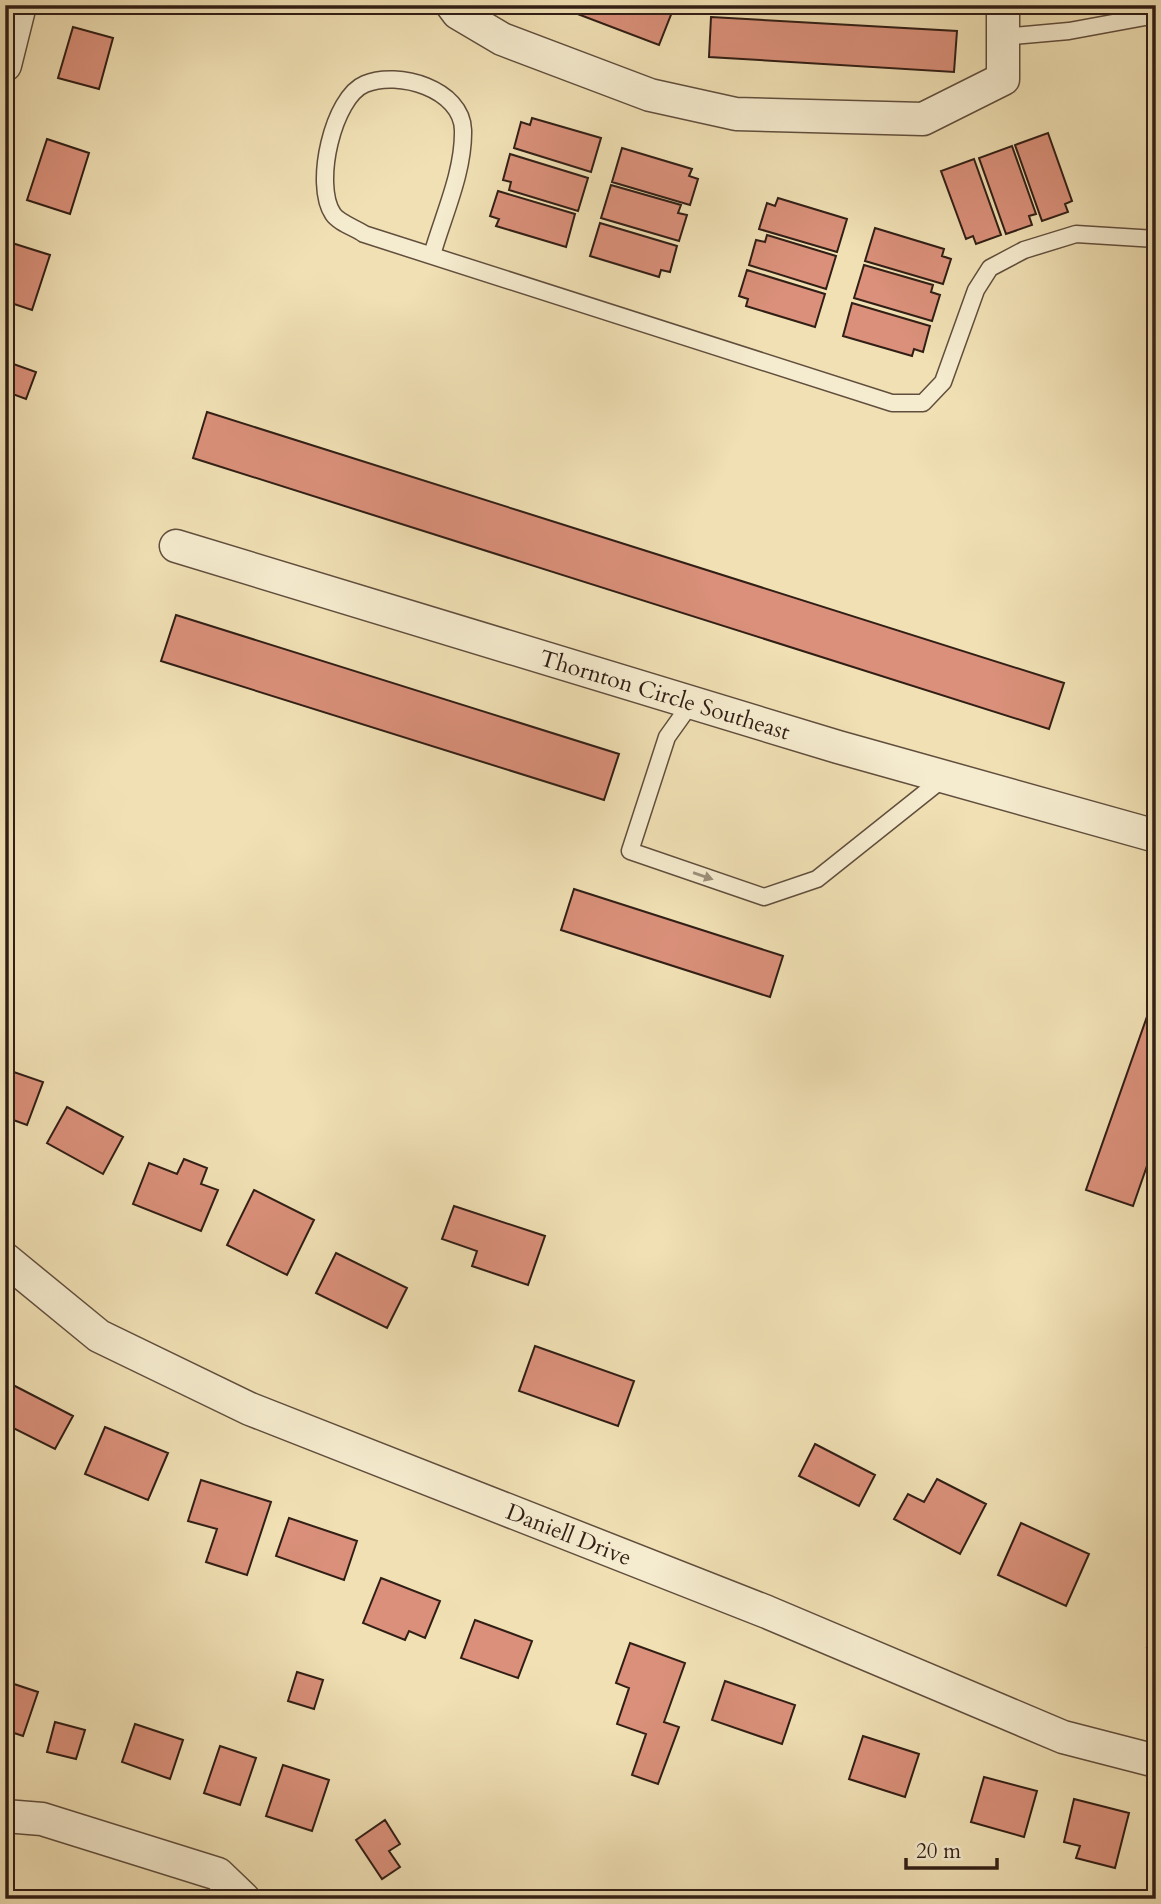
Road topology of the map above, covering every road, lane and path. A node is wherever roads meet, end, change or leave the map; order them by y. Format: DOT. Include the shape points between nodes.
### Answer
graph roads {
  1 [pos="20,5"];
  2 [pos="452,5"];
  3 [pos="1003,5"];
  4 [pos="1156,15"];
  5 [pos="1003,37"];
  6 [pos="5,65"];
  7 [pos="1156,239"];
  8 [pos="432,255"];
  9 [pos="176,545"];
  10 [pos="692,702"];
  11 [pos="945,777"];
  12 [pos="1156,836"];
  13 [pos="5,1259"];
  14 [pos="1156,1761"];
  15 [pos="5,1815"];
  16 [pos="244,1899"];
  1 -- 6 [label="street"];
  2 -- 5 [label="street" via="458,13 515,44 650,95 736,114 923,120 1003,79"];
  3 -- 5 [label="street"];
  4 -- 5 [label="lane"];
  7 -- 8 [label="lane" via="1076,234 1024,250 990,268 976,290 943,382 923,403 892,402"];
  8 -- 8 [label="lane" via="364,234 334,216 323,191 323,166 346,100 363,84 386,79 421,84 450,100 463,127 462,155"];
  9 -- 10 [label="street, Thornton Circle Southeast"];
  10 -- 11 [label="street, Thornton Circle Southeast"];
  10 -- 11 [label="lane, one-way" via="667,737 630,851 764,897 817,879"];
  11 -- 12 [label="street, Thornton Circle Southeast"];
  13 -- 14 [label="street, Daniell Drive" via="99,1336 250,1409 767,1612 1063,1737"];
  15 -- 16 [label="street" via="41,1819 218,1874"];
}
